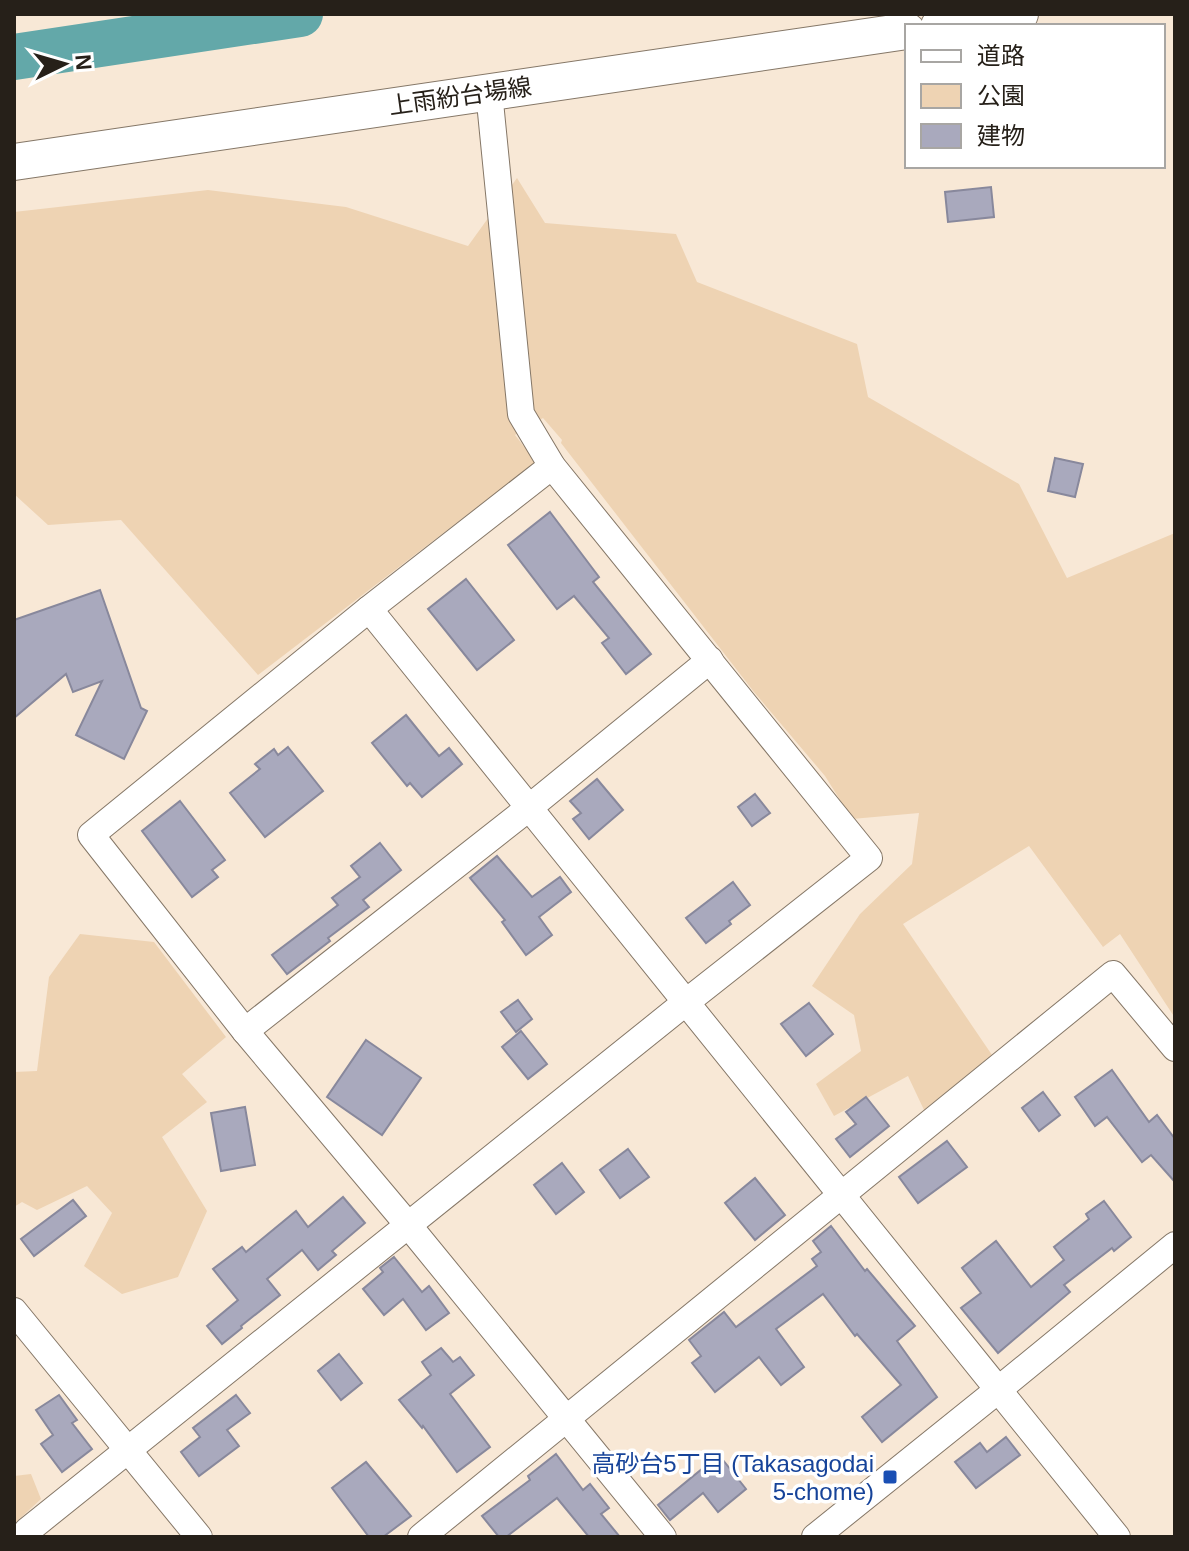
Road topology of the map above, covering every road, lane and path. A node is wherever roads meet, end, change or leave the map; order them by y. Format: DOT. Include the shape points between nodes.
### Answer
graph roads {
  1 [pos="1020,14"];
  2 [pos="952,24"];
  3 [pos="905,31"];
  4 [pos="489,92"];
  5 [pos="14,162"];
  6 [pos="552,466"];
  7 [pos="369,609"];
  8 [pos="710,660"];
  9 [pos="530,807"];
  10 [pos="685,1003"];
  11 [pos="245,1031"];
  12 [pos="1175,1048"];
  13 [pos="842,1194"];
  14 [pos="409,1226"];
  15 [pos="1175,1245"];
  16 [pos="14,1311"];
  17 [pos="998,1390"];
  18 [pos="567,1420"];
  19 [pos="128,1450"];
  20 [pos="27,1531"];
  21 [pos="199,1537"];
  22 [pos="421,1537"];
  23 [pos="663,1537"];
  24 [pos="815,1537"];
  25 [pos="1117,1537"];
  1 -- 2 [label="main road"];
  3 -- 4 [label="main road, 上雨紛台場線"];
  4 -- 5 [label="main road, 上雨紛台場線"];
  4 -- 6 [label="street" via="521,414"];
  6 -- 7 [label="street"];
  6 -- 8 [label="street"];
  7 -- 9 [label="street"];
  7 -- 11 [label="street" via="91,835"];
  8 -- 9 [label="street"];
  8 -- 10 [label="street" via="869,858"];
  9 -- 10 [label="street"];
  9 -- 11 [label="street"];
  10 -- 13 [label="street"];
  10 -- 14 [label="street"];
  11 -- 14 [label="street"];
  12 -- 13 [label="street" via="1113,974"];
  13 -- 17 [label="street"];
  13 -- 18 [label="street"];
  14 -- 18 [label="street"];
  14 -- 19 [label="street"];
  15 -- 17 [label="street"];
  16 -- 19 [label="street"];
  17 -- 24 [label="street"];
  17 -- 25 [label="street"];
  18 -- 22 [label="street"];
  18 -- 23 [label="street"];
  19 -- 20 [label="street"];
  19 -- 21 [label="street"];
}
